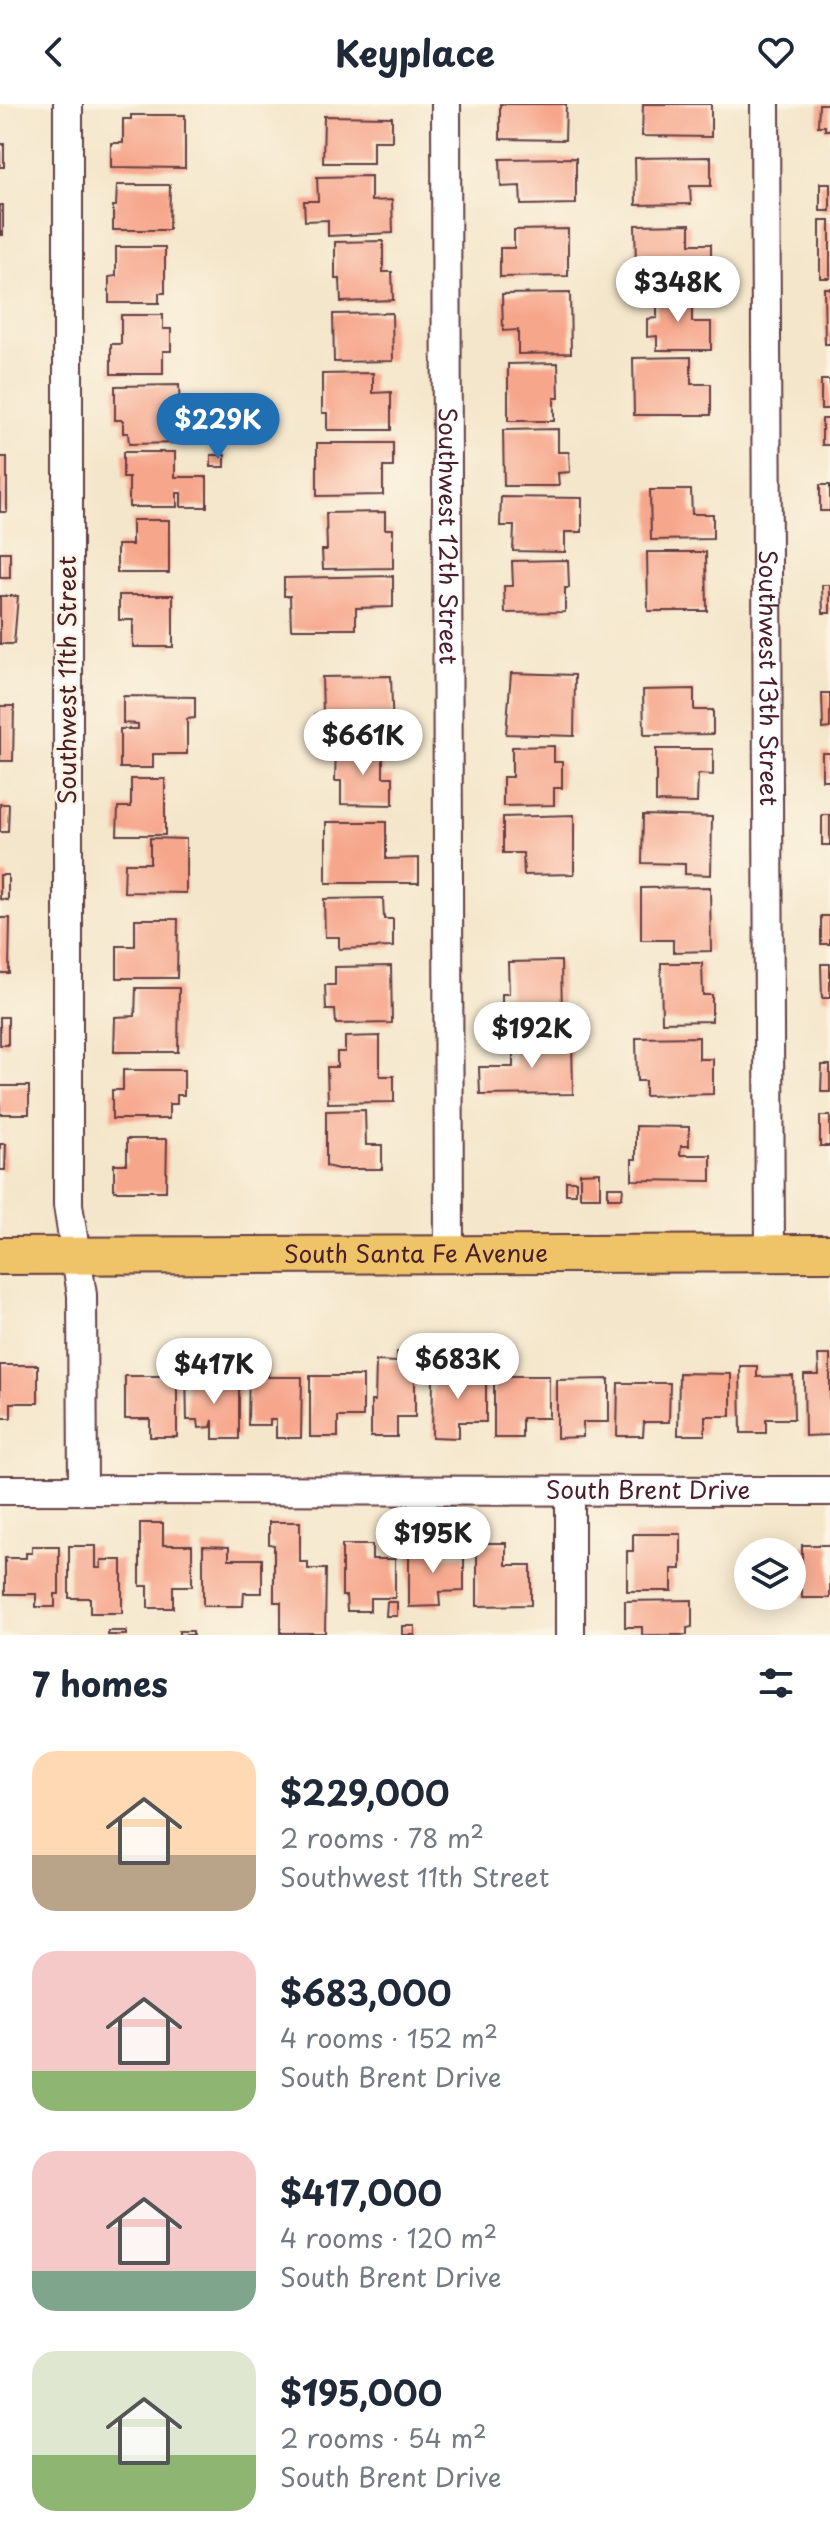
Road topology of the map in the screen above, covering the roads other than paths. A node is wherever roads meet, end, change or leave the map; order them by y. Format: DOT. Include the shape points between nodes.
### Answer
graph roads {
  1 [pos="68,104"];
  2 [pos="446,104"];
  3 [pos="765,104"];
  4 [pos="830,1253"];
  5 [pos="449,1254"];
  6 [pos="770,1254"];
  7 [pos="0,1256"];
  8 [pos="75,1256"];
  9 [pos="0,1490"];
  10 [pos="83,1490"];
  11 [pos="570,1491"];
  12 [pos="830,1491"];
  13 [pos="570,1635"];
  1 -- 8 [label="street, Southwest 11th Street" via="68,1205"];
  2 -- 5 [label="street, Southwest 12th Street"];
  3 -- 6 [label="street, Southwest 13th Street"];
  4 -- 6 [label="main road, South Santa Fe Avenue"];
  5 -- 6 [label="main road, South Santa Fe Avenue"];
  5 -- 8 [label="main road, South Santa Fe Avenue"];
  7 -- 8 [label="main road, South Santa Fe Avenue"];
  8 -- 10 [label="street" via="82,1319"];
  9 -- 10 [label="street, South Brent Drive"];
  10 -- 11 [label="street, South Brent Drive"];
  11 -- 12 [label="street, South Brent Drive"];
  11 -- 13 [label="street"];
}
